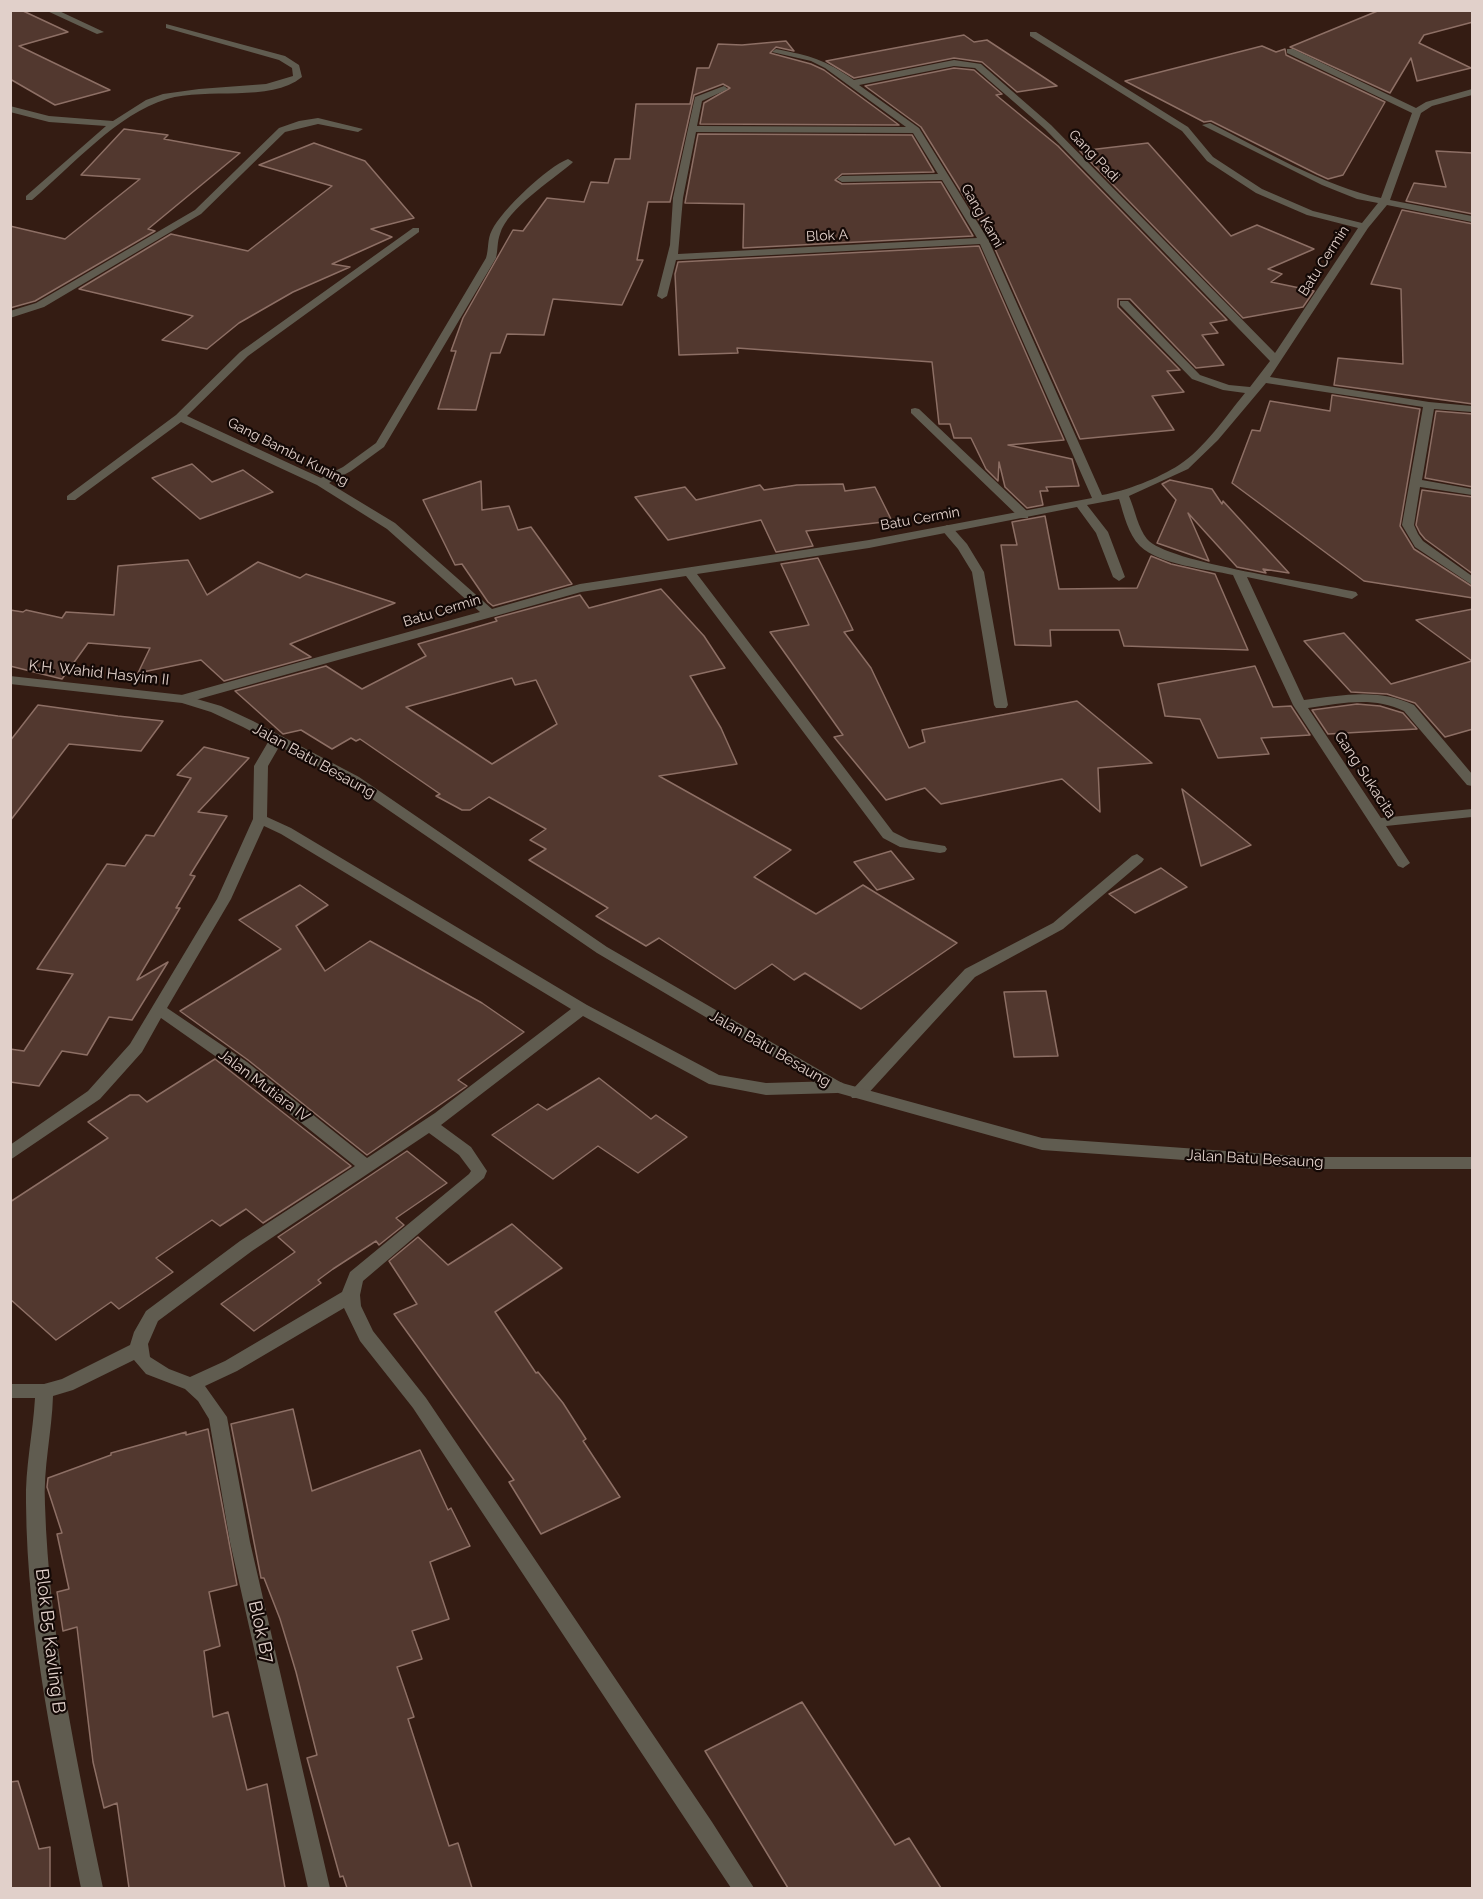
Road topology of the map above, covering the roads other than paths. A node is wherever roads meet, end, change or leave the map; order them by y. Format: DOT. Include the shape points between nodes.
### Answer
graph roads {
  1 [pos="49,10"];
  2 [pos="169,26"];
  3 [pos="100,32"];
  4 [pos="1033,34"];
  5 [pos="1290,51"];
  6 [pos="776,52"];
  7 [pos="854,83"];
  8 [pos="724,89"];
  9 [pos="1473,92"];
  10 [pos="10,109"];
  11 [pos="1417,112"];
  12 [pos="116,124"];
  13 [pos="1207,125"];
  14 [pos="358,129"];
  15 [pos="691,129"];
  16 [pos="916,130"];
  17 [pos="568,162"];
  18 [pos="942,177"];
  19 [pos="842,179"];
  20 [pos="30,198"];
  21 [pos="1384,203"];
  22 [pos="1473,219"];
  23 [pos="1364,226"];
  24 [pos="416,230"];
  25 [pos="984,241"];
  26 [pos="673,257"];
  27 [pos="662,296"];
  28 [pos="1124,303"];
  29 [pos="10,315"];
  30 [pos="1275,360"];
  31 [pos="1263,379"];
  32 [pos="1253,391"];
  33 [pos="1429,405"];
  34 [pos="1473,409"];
  35 [pos="915,411"];
  36 [pos="180,417"];
  37 [pos="321,483"];
  38 [pos="1417,483"];
  39 [pos="1473,492"];
  40 [pos="1123,495"];
  41 [pos="71,498"];
  42 [pos="1099,501"];
  43 [pos="1081,505"];
  44 [pos="1024,515"];
  45 [pos="947,529"];
  46 [pos="1238,572"];
  47 [pos="690,573"];
  48 [pos="1119,577"];
  49 [pos="1473,581"];
  50 [pos="1352,595"];
  51 [pos="489,613"];
  52 [pos="10,680"];
  53 [pos="183,699"];
  54 [pos="1001,705"];
  55 [pos="1299,705"];
  56 [pos="276,740"];
  57 [pos="1473,782"];
  58 [pos="1473,813"];
  59 [pos="260,819"];
  60 [pos="1377,823"];
  61 [pos="940,849"];
  62 [pos="1137,859"];
  63 [pos="1403,863"];
  64 [pos="582,1009"];
  65 [pos="160,1010"];
  66 [pos="837,1087"];
  67 [pos="858,1094"];
  68 [pos="429,1125"];
  69 [pos="10,1154"];
  70 [pos="1473,1163"];
  71 [pos="366,1166"];
  72 [pos="351,1295"];
  73 [pos="137,1350"];
  74 [pos="191,1384"];
  75 [pos="10,1391"];
  76 [pos="44,1391"];
  77 [pos="92,1888"];
  78 [pos="319,1888"];
  79 [pos="743,1888"];
  1 -- 3 [label="street"];
  2 -- 12 [label="street" via="282,58 296,67 298,77 264,87 164,96"];
  4 -- 23 [label="street" via="1185,129 1210,159 1259,191 1310,213"];
  5 -- 11 [label="street"];
  6 -- 7 [label="street, Gang Kami" via="813,58"];
  7 -- 16 [label="street, Gang Kami"];
  7 -- 30 [label="street, Gang Padi" via="954,63 978,66 1048,127"];
  8 -- 15 [label="street" via="698,99"];
  9 -- 11 [label="street" via="1429,104"];
  10 -- 12 [label="street" via="59,121"];
  11 -- 21 [label="street, Batu Cermin"];
  12 -- 20 [label="street"];
  13 -- 21 [label="street" via="1325,183"];
  14 -- 29 [label="street" via="318,121 282,130 198,212 40,305"];
  15 -- 16 [label="street"];
  15 -- 26 [label="street" via="678,198"];
  16 -- 18 [label="street, Gang Kami"];
  17 -- 37 [label="street" via="507,215 495,233 490,258 380,445"];
  18 -- 19 [label="street"];
  18 -- 25 [label="street, Gang Kami"];
  21 -- 22 [label="street"];
  21 -- 23 [label="street, Batu Cermin"];
  23 -- 30 [label="street, Batu Cermin"];
  24 -- 36 [label="street" via="244,354"];
  25 -- 26 [label="street, Blok A"];
  25 -- 42 [label="street, Gang Kami"];
  26 -- 27 [label="street"];
  28 -- 32 [label="street" via="1196,377 1218,386"];
  30 -- 31 [label="street, Batu Cermin"];
  31 -- 32 [label="street, Batu Cermin"];
  31 -- 33 [label="street"];
  32 -- 40 [label="street, Batu Cermin" via="1184,467"];
  33 -- 34 [label="street"];
  33 -- 38 [label="street"];
  35 -- 44 [label="street"];
  36 -- 37 [label="street, Gang Bambu Kuning"];
  36 -- 41 [label="street"];
  37 -- 51 [label="street, Gang Bambu Kuning" via="405,537"];
  38 -- 39 [label="street"];
  38 -- 49 [label="street" via="1408,525 1412,536"];
  40 -- 42 [label="street, Batu Cermin"];
  40 -- 46 [label="street" via="1143,542 1150,547 1172,557"];
  42 -- 43 [label="street, Batu Cermin"];
  43 -- 44 [label="street, Batu Cermin"];
  43 -- 48 [label="street" via="1102,532"];
  44 -- 45 [label="street, Batu Cermin"];
  45 -- 47 [label="street, Batu Cermin"];
  45 -- 54 [label="street" via="978,572"];
  46 -- 50 [label="street"];
  46 -- 55 [label="street, Gang Sukacita"];
  47 -- 51 [label="street, Batu Cermin" via="580,588"];
  47 -- 61 [label="street" via="888,835 905,844"];
  51 -- 53 [label="street, Batu Cermin"];
  52 -- 53 [label="street, K.H. Wahid Hasyim II"];
  53 -- 56 [label="street, Jalan Batu Besaung" via="216,709"];
  55 -- 57 [label="street" via="1382,696 1396,699 1409,708"];
  55 -- 60 [label="street, Gang Sukacita"];
  56 -- 59 [label="street" via="261,766"];
  56 -- 66 [label="street, Jalan Batu Besaung" via="354,780 602,950"];
  58 -- 60 [label="street"];
  59 -- 64 [label="street"];
  59 -- 65 [label="street" via="224,899"];
  60 -- 63 [label="street, Gang Sukacita"];
  62 -- 67 [label="street" via="1058,926 970,974"];
  64 -- 66 [label="street" via="715,1080 766,1089"];
  64 -- 68 [label="street"];
  65 -- 69 [label="street" via="136,1048 94,1095"];
  65 -- 71 [label="street, Jalan Mutiara IV" via="241,1066"];
  66 -- 67 [label="street, Jalan Batu Besaung"];
  67 -- 70 [label="street, Jalan Batu Besaung" via="1042,1144 1312,1163"];
  68 -- 71 [label="street"];
  68 -- 72 [label="street" via="476,1163 476,1178 356,1277"];
  71 -- 73 [label="street" via="246,1246 152,1316 141,1332"];
  72 -- 74 [label="street" via="231,1366"];
  72 -- 79 [label="street" via="352,1308 370,1341 412,1392 535,1582"];
  73 -- 74 [label="street" via="142,1363 153,1371"];
  73 -- 76 [label="street" via="67,1385"];
  74 -- 78 [label="street, Blok B7" via="218,1417 240,1542"];
  75 -- 76 [label="street"];
  76 -- 77 [label="street, Blok B5 Kavling B" via="35,1505 47,1639"];
}
